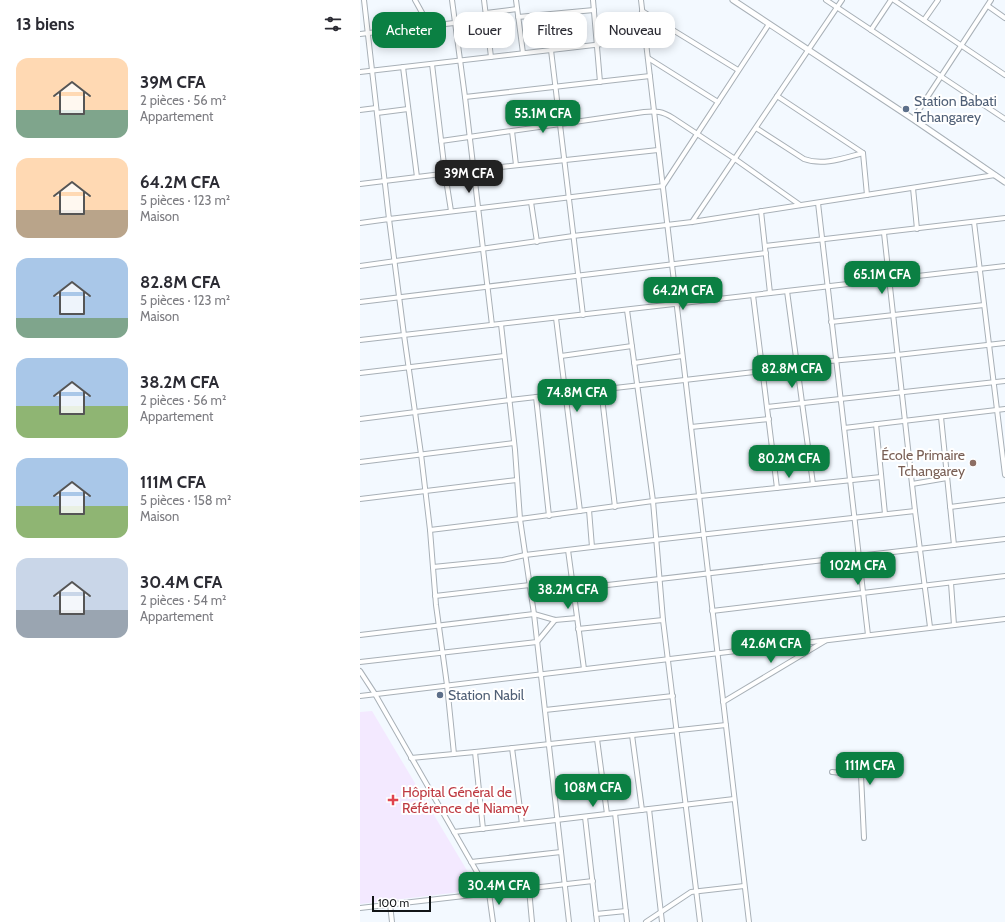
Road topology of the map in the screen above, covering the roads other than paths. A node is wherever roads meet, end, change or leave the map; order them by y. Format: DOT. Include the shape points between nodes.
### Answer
graph roads {
  1 [pos="364,0"];
  2 [pos="415,0"];
  3 [pos="452,0"];
  4 [pos="484,0"];
  5 [pos="516,0"];
  6 [pos="593,0"];
  7 [pos="641,0"];
  8 [pos="734,0"];
  9 [pos="826,0"];
  10 [pos="842,0"];
  11 [pos="893,0"];
  12 [pos="938,0"];
  13 [pos="991,0"];
  14 [pos="988,6"];
  15 [pos="837,8"];
  16 [pos="518,9"];
  17 [pos="594,10"];
  18 [pos="642,11"];
  19 [pos="422,12"];
  20 [pos="486,12"];
  21 [pos="494,12"];
  22 [pos="518,17"];
  23 [pos="1005,18"];
  24 [pos="924,20"];
  25 [pos="595,22"];
  26 [pos="454,23"];
  27 [pos="446,24"];
  28 [pos="769,24"];
  29 [pos="871,30"];
  30 [pos="367,33"];
  31 [pos="372,33"];
  32 [pos="360,34"];
  33 [pos="595,46"];
  34 [pos="962,46"];
  35 [pos="459,48"];
  36 [pos="490,48"];
  37 [pos="597,48"];
  38 [pos="647,48"];
  39 [pos="551,50"];
  40 [pos="808,50"];
  41 [pos="523,53"];
  42 [pos="491,57"];
  43 [pos="648,58"];
  44 [pos="461,60"];
  45 [pos="432,64"];
  46 [pos="403,67"];
  47 [pos="372,70"];
  48 [pos="738,70"];
  49 [pos="360,72"];
  50 [pos="1005,75"];
  51 [pos="650,76"];
  52 [pos="941,77"];
  53 [pos="600,82"];
  54 [pos="556,87"];
  55 [pos="777,96"];
  56 [pos="465,97"];
  57 [pos="718,102"];
  58 [pos="408,109"];
  59 [pos="360,110"];
  60 [pos="377,111"];
  61 [pos="654,111"];
  62 [pos="914,119"];
  63 [pos="1005,120"];
  64 [pos="560,124"];
  65 [pos="756,128"];
  66 [pos="512,131"];
  67 [pos="697,134"];
  68 [pos="470,137"];
  69 [pos="441,141"];
  70 [pos="658,150"];
  71 [pos="863,153"];
  72 [pos="735,159"];
  73 [pos="564,160"];
  74 [pos="516,165"];
  75 [pos="474,170"];
  76 [pos="445,173"];
  77 [pos="995,175"];
  78 [pos="417,177"];
  79 [pos="385,181"];
  80 [pos="1005,182"];
  81 [pos="360,184"];
  82 [pos="663,186"];
  83 [pos="913,188"];
  84 [pos="867,195"];
  85 [pos="568,197"];
  86 [pos="531,202"];
  87 [pos="818,203"];
  88 [pos="800,205"];
  89 [pos="478,208"];
  90 [pos="761,211"];
  91 [pos="451,212"];
  92 [pos="1005,218"];
  93 [pos="389,219"];
  94 [pos="692,222"];
  95 [pos="974,222"];
  96 [pos="360,223"];
  97 [pos="667,225"];
  98 [pos="917,229"];
  99 [pos="884,233"];
  100 [pos="573,236"];
  101 [pos="822,240"];
  102 [pos="537,242"];
  103 [pos="765,246"];
  104 [pos="483,249"];
  105 [pos="766,254"];
  106 [pos="395,262"];
  107 [pos="672,265"];
  108 [pos="360,266"];
  109 [pos="1005,266"];
  110 [pos="979,269"];
  111 [pos="578,276"];
  112 [pos="889,280"];
  113 [pos="488,287"];
  114 [pos="827,287"];
  115 [pos="787,291"];
  116 [pos="770,293"];
  117 [pos="753,295"];
  118 [pos="399,297"];
  119 [pos="360,302"];
  120 [pos="676,304"];
  121 [pos="984,305"];
  122 [pos="627,310"];
  123 [pos="583,315"];
  124 [pos="892,315"];
  125 [pos="556,318"];
  126 [pos="831,322"];
  127 [pos="501,324"];
  128 [pos="492,325"];
  129 [pos="404,335"];
  130 [pos="360,340"];
  131 [pos="1005,343"];
  132 [pos="989,345"];
  133 [pos="632,346"];
  134 [pos="897,355"];
  135 [pos="504,356"];
  136 [pos="561,356"];
  137 [pos="682,356"];
  138 [pos="836,361"];
  139 [pos="634,362"];
  140 [pos="797,364"];
  141 [pos="409,367"];
  142 [pos="763,371"];
  143 [pos="360,372"];
  144 [pos="685,380"];
  145 [pos="1005,381"];
  146 [pos="994,383"];
  147 [pos="638,385"];
  148 [pos="601,390"];
  149 [pos="902,393"];
  150 [pos="566,394"];
  151 [pos="536,397"];
  152 [pos="510,400"];
  153 [pos="840,400"];
  154 [pos="802,404"];
  155 [pos="768,407"];
  156 [pos="1005,409"];
  157 [pos="997,410"];
  158 [pos="415,413"];
  159 [pos="941,417"];
  160 [pos="360,419"];
  161 [pos="769,419"];
  162 [pos="905,421"];
  163 [pos="876,424"];
  164 [pos="691,427"];
  165 [pos="844,428"];
  166 [pos="514,443"];
  167 [pos="1004,453"];
  168 [pos="421,454"];
  169 [pos="360,462"];
  170 [pos="1005,475"];
  171 [pos="882,476"];
  172 [pos="947,478"];
  173 [pos="518,480"];
  174 [pos="850,480"];
  175 [pos="813,484"];
  176 [pos="912,484"];
  177 [pos="777,488"];
  178 [pos="425,491"];
  179 [pos="699,496"];
  180 [pos="360,499"];
  181 [pos="1005,500"];
  182 [pos="653,501"];
  183 [pos="615,507"];
  184 [pos="950,507"];
  185 [pos="589,510"];
  186 [pos="580,511"];
  187 [pos="915,511"];
  188 [pos="885,514"];
  189 [pos="549,516"];
  190 [pos="854,517"];
  191 [pos="520,519"];
  192 [pos="430,530"];
  193 [pos="703,535"];
  194 [pos="1005,539"];
  195 [pos="656,540"];
  196 [pos="954,545"];
  197 [pos="592,547"];
  198 [pos="920,548"];
  199 [pos="568,550"];
  200 [pos="525,555"];
  201 [pos="858,556"];
  202 [pos="433,567"];
  203 [pos="708,573"];
  204 [pos="1005,576"];
  205 [pos="659,578"];
  206 [pos="951,583"];
  207 [pos="530,585"];
  208 [pos="925,586"];
  209 [pos="573,589"];
  210 [pos="863,594"];
  211 [pos="435,596"];
  212 [pos="712,611"];
  213 [pos="534,614"];
  214 [pos="577,618"];
  215 [pos="1005,619"];
  216 [pos="555,620"];
  217 [pos="663,620"];
  218 [pos="440,625"];
  219 [pos="954,625"];
  220 [pos="930,628"];
  221 [pos="578,629"];
  222 [pos="360,635"];
  223 [pos="868,635"];
  224 [pos="827,640"];
  225 [pos="537,642"];
  226 [pos="443,653"];
  227 [pos="717,653"];
  228 [pos="669,659"];
  229 [pos="360,662"];
  230 [pos="584,669"];
  231 [pos="360,671"];
  232 [pos="541,674"];
  233 [pos="447,685"];
  234 [pos="375,694"];
  235 [pos="360,696"];
  236 [pos="673,696"];
  237 [pos="723,702"];
  238 [pos="545,710"];
  239 [pos="726,725"];
  240 [pos="677,730"];
  241 [pos="632,735"];
  242 [pos="597,739"];
  243 [pos="548,744"];
  244 [pos="512,748"];
  245 [pos="475,752"];
  246 [pos="454,754"];
  247 [pos="412,758"];
  248 [pos="832,772"];
  249 [pos="734,799"];
  250 [pos="686,805"];
  251 [pos="649,809"];
  252 [pos="642,810"];
  253 [pos="615,813"];
  254 [pos="607,814"];
  255 [pos="585,817"];
  256 [pos="557,820"];
  257 [pos="522,824"];
  258 [pos="482,829"];
  259 [pos="454,832"];
  260 [pos="864,838"];
  261 [pos="561,852"];
  262 [pos="472,862"];
  263 [pos="593,881"];
  264 [pos="565,884"];
  265 [pos="744,886"];
  266 [pos="529,889"];
  267 [pos="696,891"];
  268 [pos="489,893"];
  269 [pos="390,904"];
  270 [pos="360,908"];
  271 [pos="626,911"];
  272 [pos="661,912"];
  273 [pos="596,914"];
  274 [pos="392,922"];
  275 [pos="493,922"];
  276 [pos="532,922"];
  277 [pos="569,922"];
  278 [pos="598,922"];
  279 [pos="627,922"];
  280 [pos="646,922"];
  281 [pos="662,922"];
  282 [pos="700,922"];
  283 [pos="749,922"];
  1 -- 30 [label="street"];
  2 -- 19 [label="street"];
  3 -- 26 [label="street"];
  4 -- 20 [label="street"];
  5 -- 16 [label="street"];
  6 -- 17 [label="street"];
  7 -- 18 [label="street"];
  8 -- 28 [label="main road"];
  9 -- 15 [label="street"];
  10 -- 15 [label="street"];
  11 -- 24 [label="street"];
  11 -- 29 [label="street"];
  12 -- 24 [label="street"];
  13 -- 14 [label="street"];
  14 -- 23 [label="street"];
  14 -- 34 [label="street"];
  15 -- 29 [label="street"];
  15 -- 40 [label="street"];
  16 -- 21 [label="street"];
  16 -- 22 [label="street"];
  17 -- 22 [label="street"];
  17 -- 25 [label="street"];
  18 -- 48 [label="street"];
  22 -- 41 [label="street"];
  24 -- 34 [label="street"];
  26 -- 27 [label="street"];
  28 -- 40 [label="main road"];
  28 -- 48 [label="street"];
  29 -- 52 [label="street"];
  30 -- 31 [label="street"];
  30 -- 32 [label="street"];
  30 -- 47 [label="street"];
  33 -- 39 [label="street"];
  34 -- 50 [label="street"];
  34 -- 52 [label="street"];
  35 -- 44 [label="street"];
  36 -- 42 [label="street"];
  37 -- 53 [label="street"];
  38 -- 43 [label="street"];
  39 -- 41 [label="street"];
  39 -- 54 [label="street"];
  40 -- 55 [label="street"];
  40 -- 62 [label="main road"];
  41 -- 42 [label="street"];
  42 -- 44 [label="street"];
  43 -- 51 [label="street"];
  43 -- 57 [label="street"];
  44 -- 45 [label="street"];
  44 -- 56 [label="street"];
  45 -- 46 [label="street"];
  45 -- 69 [label="street"];
  46 -- 47 [label="street"];
  46 -- 58 [label="street"];
  47 -- 49 [label="street"];
  47 -- 60 [label="street"];
  48 -- 57 [label="street"];
  51 -- 53 [label="street"];
  51 -- 61 [label="street"];
  52 -- 62 [label="street"];
  52 -- 63 [label="street"];
  53 -- 54 [label="street"];
  54 -- 56 [label="street"];
  54 -- 64 [label="street"];
  55 -- 65 [label="street"];
  55 -- 71 [label="street"];
  56 -- 68 [label="street"];
  57 -- 67 [label="street"];
  58 -- 60 [label="street"];
  58 -- 78 [label="street"];
  59 -- 60 [label="street"];
  60 -- 79 [label="street"];
  61 -- 64 [label="street"];
  61 -- 67 [label="street" via="664,112"];
  61 -- 70 [label="street"];
  62 -- 77 [label="main road"];
  64 -- 66 [label="street"];
  64 -- 73 [label="street"];
  65 -- 71 [label="street" via="811,162 835,160"];
  65 -- 72 [label="street"];
  66 -- 68 [label="street"];
  66 -- 74 [label="street"];
  67 -- 72 [label="street"];
  67 -- 82 [label="street"];
  68 -- 69 [label="street"];
  68 -- 75 [label="street"];
  69 -- 76 [label="street"];
  70 -- 73 [label="street"];
  70 -- 82 [label="street"];
  71 -- 84 [label="street"];
  72 -- 88 [label="street"];
  72 -- 94 [label="street"];
  73 -- 74 [label="street"];
  73 -- 85 [label="street"];
  74 -- 75 [label="street"];
  75 -- 76 [label="street"];
  75 -- 89 [label="street"];
  76 -- 78 [label="street"];
  76 -- 91 [label="street"];
  77 -- 80 [label="main road"];
  77 -- 83 [label="street"];
  78 -- 79 [label="street"];
  79 -- 81 [label="street"];
  79 -- 93 [label="street"];
  82 -- 85 [label="street"];
  82 -- 97 [label="street"];
  83 -- 84 [label="street"];
  83 -- 98 [label="street"];
  84 -- 87 [label="street"];
  85 -- 86 [label="street"];
  85 -- 100 [label="street"];
  86 -- 89 [label="street"];
  86 -- 102 [label="street"];
  87 -- 88 [label="street"];
  87 -- 101 [label="street"];
  88 -- 90 [label="street"];
  89 -- 91 [label="street"];
  89 -- 104 [label="street"];
  90 -- 94 [label="street"];
  90 -- 103 [label="street"];
  91 -- 93 [label="street"];
  92 -- 95 [label="street"];
  93 -- 96 [label="street"];
  93 -- 106 [label="street"];
  94 -- 97 [label="street"];
  95 -- 98 [label="street"];
  95 -- 110 [label="street"];
  97 -- 100 [label="street"];
  97 -- 107 [label="street"];
  98 -- 99 [label="street"];
  99 -- 101 [label="street"];
  99 -- 112 [label="street"];
  100 -- 102 [label="street"];
  100 -- 111 [label="street"];
  101 -- 103 [label="street"];
  101 -- 114 [label="street"];
  102 -- 104 [label="street"];
  103 -- 105 [label="street"];
  104 -- 106 [label="street"];
  104 -- 113 [label="street"];
  105 -- 107 [label="street"];
  105 -- 116 [label="street"];
  106 -- 108 [label="street"];
  106 -- 118 [label="street"];
  107 -- 111 [label="street"];
  107 -- 120 [label="street"];
  109 -- 110 [label="street"];
  110 -- 112 [label="street"];
  110 -- 121 [label="street"];
  111 -- 113 [label="street"];
  111 -- 123 [label="street"];
  112 -- 114 [label="street"];
  112 -- 124 [label="street"];
  113 -- 118 [label="street"];
  113 -- 128 [label="street"];
  114 -- 115 [label="street"];
  114 -- 126 [label="street"];
  115 -- 116 [label="street"];
  115 -- 140 [label="street"];
  116 -- 117 [label="street"];
  117 -- 120 [label="street"];
  117 -- 142 [label="street"];
  118 -- 119 [label="street"];
  118 -- 129 [label="street"];
  120 -- 122 [label="street"];
  120 -- 137 [label="street"];
  121 -- 124 [label="street"];
  121 -- 132 [label="street"];
  122 -- 123 [label="street"];
  122 -- 133 [label="street"];
  123 -- 125 [label="street"];
  124 -- 126 [label="street"];
  124 -- 134 [label="street"];
  125 -- 127 [label="street"];
  125 -- 136 [label="street"];
  126 -- 138 [label="street"];
  127 -- 128 [label="street"];
  127 -- 135 [label="street"];
  128 -- 129 [label="street"];
  129 -- 130 [label="street"];
  129 -- 141 [label="street"];
  131 -- 132 [label="street"];
  132 -- 134 [label="street"];
  132 -- 146 [label="street"];
  133 -- 136 [label="street"];
  133 -- 139 [label="street"];
  134 -- 138 [label="street"];
  134 -- 149 [label="street"];
  135 -- 141 [label="street"];
  135 -- 152 [label="street"];
  136 -- 150 [label="street"];
  137 -- 139 [label="street"];
  137 -- 144 [label="street"];
  138 -- 140 [label="street"];
  138 -- 153 [label="street"];
  139 -- 147 [label="street"];
  140 -- 142 [label="street"];
  140 -- 154 [label="street"];
  141 -- 143 [label="street"];
  141 -- 158 [label="street"];
  142 -- 144 [label="street"];
  142 -- 155 [label="street"];
  144 -- 147 [label="street"];
  144 -- 164 [label="street"];
  145 -- 146 [label="street"];
  146 -- 149 [label="street"];
  146 -- 157 [label="street"];
  147 -- 148 [label="street"];
  147 -- 182 [label="street"];
  148 -- 150 [label="street"];
  148 -- 183 [label="street"];
  149 -- 153 [label="street"];
  149 -- 162 [label="street"];
  150 -- 151 [label="street"];
  150 -- 186 [label="street"];
  151 -- 152 [label="street"];
  151 -- 189 [label="street"];
  152 -- 158 [label="street"];
  152 -- 166 [label="street"];
  153 -- 154 [label="street"];
  153 -- 165 [label="street"];
  154 -- 155 [label="street"];
  154 -- 175 [label="street"];
  155 -- 161 [label="street"];
  156 -- 157 [label="street"];
  157 -- 159 [label="street"];
  157 -- 167 [label="street"];
  158 -- 160 [label="street"];
  158 -- 168 [label="street"];
  159 -- 162 [label="street"];
  159 -- 172 [label="street"];
  161 -- 164 [label="street"];
  161 -- 177 [label="street"];
  162 -- 163 [label="street"];
  162 -- 176 [label="street"];
  163 -- 165 [label="street"];
  163 -- 171 [label="street"];
  164 -- 179 [label="street"];
  165 -- 174 [label="street"];
  166 -- 168 [label="street"];
  166 -- 173 [label="street"];
  167 -- 170 [label="street"];
  168 -- 169 [label="street"];
  168 -- 178 [label="street"];
  171 -- 174 [label="street"];
  171 -- 188 [label="street"];
  172 -- 176 [label="street"];
  172 -- 184 [label="street"];
  173 -- 178 [label="street"];
  173 -- 191 [label="street"];
  174 -- 175 [label="street"];
  174 -- 190 [label="street"];
  175 -- 177 [label="street"];
  176 -- 187 [label="street"];
  177 -- 179 [label="street"];
  178 -- 180 [label="street"];
  178 -- 192 [label="street"];
  179 -- 182 [label="street"];
  179 -- 193 [label="street"];
  181 -- 184 [label="street"];
  182 -- 183 [label="street"];
  182 -- 195 [label="street"];
  183 -- 185 [label="street"];
  184 -- 196 [label="street"];
  185 -- 186 [label="street"];
  185 -- 197 [label="street"];
  186 -- 189 [label="street"];
  187 -- 188 [label="street"];
  187 -- 198 [label="street"];
  188 -- 190 [label="street"];
  189 -- 191 [label="street"];
  190 -- 193 [label="street"];
  190 -- 201 [label="street"];
  191 -- 192 [label="street"];
  191 -- 200 [label="street"];
  192 -- 202 [label="street"];
  193 -- 195 [label="street"];
  193 -- 203 [label="street"];
  194 -- 196 [label="street"];
  195 -- 197 [label="street"];
  195 -- 205 [label="street"];
  196 -- 198 [label="street"];
  197 -- 199 [label="street"];
  198 -- 201 [label="street"];
  198 -- 208 [label="street"];
  199 -- 200 [label="street"];
  199 -- 209 [label="street"];
  200 -- 202 [label="street" via="503,560"];
  200 -- 207 [label="street"];
  201 -- 203 [label="street"];
  201 -- 210 [label="street"];
  202 -- 211 [label="street"];
  203 -- 205 [label="street"];
  203 -- 212 [label="street"];
  204 -- 206 [label="street"];
  205 -- 209 [label="street"];
  205 -- 217 [label="street"];
  206 -- 208 [label="street"];
  206 -- 219 [label="street"];
  207 -- 211 [label="street"];
  207 -- 213 [label="street"];
  208 -- 210 [label="street"];
  208 -- 220 [label="street"];
  209 -- 214 [label="street"];
  210 -- 212 [label="street"];
  210 -- 223 [label="street"];
  211 -- 218 [label="street"];
  212 -- 227 [label="street"];
  213 -- 216 [label="street"];
  213 -- 218 [label="street"];
  213 -- 225 [label="street"];
  214 -- 216 [label="street"];
  214 -- 221 [label="street"];
  215 -- 219 [label="street"];
  216 -- 225 [label="street"];
  217 -- 221 [label="street"];
  217 -- 228 [label="street"];
  218 -- 222 [label="street"];
  218 -- 226 [label="street"];
  219 -- 220 [label="street"];
  220 -- 223 [label="street"];
  221 -- 230 [label="street"];
  223 -- 224 [label="street"];
  224 -- 227 [label="street"];
  224 -- 237 [label="street"];
  225 -- 226 [label="street"];
  225 -- 232 [label="street"];
  226 -- 229 [label="street"];
  226 -- 233 [label="street"];
  227 -- 228 [label="street"];
  227 -- 237 [label="street"];
  228 -- 230 [label="street"];
  228 -- 236 [label="street"];
  230 -- 232 [label="street"];
  231 -- 234 [label="street"];
  232 -- 233 [label="street"];
  232 -- 238 [label="street"];
  233 -- 234 [label="street"];
  233 -- 246 [label="street"];
  234 -- 235 [label="street"];
  234 -- 247 [label="street"];
  236 -- 238 [label="street"];
  236 -- 240 [label="street"];
  237 -- 239 [label="street"];
  238 -- 243 [label="street"];
  239 -- 240 [label="street"];
  239 -- 249 [label="street"];
  240 -- 241 [label="street"];
  240 -- 250 [label="street"];
  241 -- 242 [label="street"];
  241 -- 252 [label="street"];
  242 -- 243 [label="street"];
  242 -- 254 [label="street"];
  243 -- 244 [label="street"];
  243 -- 256 [label="street"];
  244 -- 245 [label="street"];
  244 -- 257 [label="street"];
  245 -- 246 [label="street"];
  245 -- 258 [label="street"];
  246 -- 247 [label="street"];
  247 -- 259 [label="street"];
  248 -- 260 [label="street" via="861,775"];
  249 -- 250 [label="street"];
  249 -- 265 [label="street"];
  250 -- 251 [label="street"];
  250 -- 267 [label="street"];
  251 -- 252 [label="street"];
  251 -- 272 [label="street"];
  252 -- 253 [label="street"];
  253 -- 254 [label="street"];
  253 -- 271 [label="street"];
  254 -- 255 [label="street"];
  255 -- 256 [label="street"];
  255 -- 263 [label="street"];
  256 -- 257 [label="street"];
  256 -- 261 [label="street"];
  257 -- 258 [label="street"];
  258 -- 259 [label="street"];
  259 -- 262 [label="street"];
  261 -- 262 [label="street"];
  261 -- 264 [label="street"];
  262 -- 268 [label="street"];
  263 -- 264 [label="street"];
  263 -- 273 [label="street"];
  264 -- 266 [label="street"];
  264 -- 277 [label="street"];
  265 -- 267 [label="street"];
  265 -- 283 [label="street"];
  266 -- 268 [label="street"];
  266 -- 276 [label="street"];
  267 -- 272 [label="street"];
  267 -- 282 [label="street"];
  268 -- 269 [label="street"];
  268 -- 275 [label="street"];
  269 -- 270 [label="street"];
  269 -- 274 [label="street"];
  271 -- 273 [label="street"];
  271 -- 279 [label="street"];
  272 -- 280 [label="street"];
  272 -- 281 [label="street"];
  273 -- 278 [label="street"];
}
